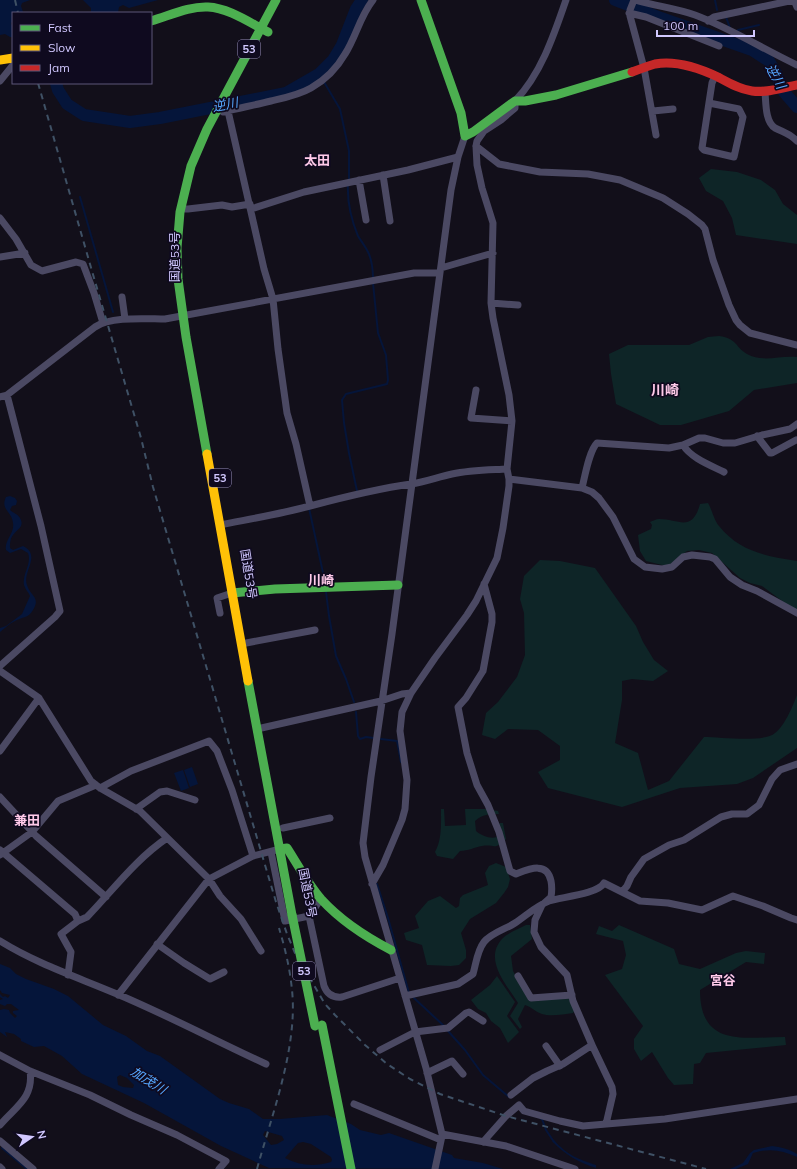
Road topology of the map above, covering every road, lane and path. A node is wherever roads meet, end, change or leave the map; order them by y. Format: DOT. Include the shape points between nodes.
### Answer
graph roads {
  1 [pos="276,0"];
  2 [pos="285,0"];
  3 [pos="373,0"];
  4 [pos="421,0"];
  5 [pos="566,0"];
  6 [pos="794,0"];
  7 [pos="632,5"];
  8 [pos="797,7"];
  9 [pos="152,21"];
  10 [pos="708,21"];
  11 [pos="264,30"];
  12 [pos="719,46"];
  13 [pos="12,58"];
  14 [pos="0,60"];
  15 [pos="797,65"];
  16 [pos="12,66"];
  17 [pos="644,68"];
  18 [pos="715,76"];
  19 [pos="0,81"];
  20 [pos="797,85"];
  21 [pos="769,91"];
  22 [pos="515,101"];
  23 [pos="709,103"];
  24 [pos="673,109"];
  25 [pos="652,111"];
  26 [pos="222,113"];
  27 [pos="656,135"];
  28 [pos="465,136"];
  29 [pos="797,141"];
  30 [pos="476,146"];
  31 [pos="458,157"];
  32 [pos="383,175"];
  33 [pos="358,180"];
  34 [pos="250,206"];
  35 [pos="185,209"];
  36 [pos="0,218"];
  37 [pos="366,220"];
  38 [pos="390,221"];
  39 [pos="25,253"];
  40 [pos="493,253"];
  41 [pos="0,257"];
  42 [pos="440,270"];
  43 [pos="122,297"];
  44 [pos="273,299"];
  45 [pos="491,303"];
  46 [pos="518,305"];
  47 [pos="186,316"];
  48 [pos="125,319"];
  49 [pos="103,323"];
  50 [pos="797,345"];
  51 [pos="476,390"];
  52 [pos="4,396"];
  53 [pos="512,421"];
  54 [pos="797,424"];
  55 [pos="757,436"];
  56 [pos="796,440"];
  57 [pos="683,445"];
  58 [pos="507,469"];
  59 [pos="724,472"];
  60 [pos="509,479"];
  61 [pos="412,484"];
  62 [pos="582,488"];
  63 [pos="310,506"];
  64 [pos="224,524"];
  65 [pos="398,584"];
  66 [pos="484,584"];
  67 [pos="236,593"];
  68 [pos="220,613"];
  69 [pos="797,613"];
  70 [pos="315,630"];
  71 [pos="245,643"];
  72 [pos="0,666"];
  73 [pos="0,672"];
  74 [pos="411,694"];
  75 [pos="39,698"];
  76 [pos="382,702"];
  77 [pos="260,728"];
  78 [pos="0,751"];
  79 [pos="797,764"];
  80 [pos="98,786"];
  81 [pos="0,797"];
  82 [pos="195,800"];
  83 [pos="136,809"];
  84 [pos="330,818"];
  85 [pos="283,828"];
  86 [pos="32,832"];
  87 [pos="167,838"];
  88 [pos="279,850"];
  89 [pos="1,853"];
  90 [pos="253,856"];
  91 [pos="209,879"];
  92 [pos="372,884"];
  93 [pos="622,892"];
  94 [pos="106,897"];
  95 [pos="321,899"];
  96 [pos="542,905"];
  97 [pos="309,916"];
  98 [pos="797,920"];
  99 [pos="78,921"];
  100 [pos="0,941"];
  101 [pos="157,944"];
  102 [pos="391,950"];
  103 [pos="262,951"];
  104 [pos="224,972"];
  105 [pos="68,975"];
  106 [pos="518,976"];
  107 [pos="400,978"];
  108 [pos="118,994"];
  109 [pos="572,995"];
  110 [pos="405,996"];
  111 [pos="483,1021"];
  112 [pos="415,1032"];
  113 [pos="592,1044"];
  114 [pos="546,1046"];
  115 [pos="380,1050"];
  116 [pos="0,1055"];
  117 [pos="266,1064"];
  118 [pos="560,1066"];
  119 [pos="30,1071"];
  120 [pos="427,1073"];
  121 [pos="463,1074"];
  122 [pos="511,1095"];
  123 [pos="797,1099"];
  124 [pos="334,1100"];
  125 [pos="354,1104"];
  126 [pos="606,1124"];
  127 [pos="0,1125"];
  128 [pos="441,1139"];
  129 [pos="0,1141"];
  130 [pos="483,1142"];
  131 [pos="33,1169"];
  132 [pos="219,1169"];
  133 [pos="345,1169"];
  134 [pos="351,1169"];
  135 [pos="435,1169"];
  136 [pos="575,1169"];
  1 -- 11 [label="main road, 国道53号 / 53"];
  2 -- 11 [label="main road, 国道53号 / 53"];
  3 -- 26 [label="street" via="341,61 318,84 288,97"];
  4 -- 28 [label="main road" via="461,113"];
  5 -- 22 [label="street" via="541,63 523,93"];
  6 -- 8 [label="street"];
  6 -- 10 [label="street" via="714,17"];
  7 -- 10 [label="street" via="676,9"];
  7 -- 12 [label="street" via="646,18"];
  7 -- 17 [label="street"];
  9 -- 11 [label="main road" via="208,7 222,10"];
  10 -- 15 [label="street"];
  11 -- 26 [label="main road, 国道53号 / 53"];
  13 -- 14 [label="main road"];
  16 -- 19 [label="street"];
  17 -- 18 [label="main road" via="657,64 678,64"];
  17 -- 22 [label="main road" via="556,95"];
  17 -- 25 [label="street"];
  18 -- 21 [label="main road" via="742,89"];
  18 -- 23 [label="street"];
  20 -- 21 [label="main road"];
  21 -- 29 [label="street" via="768,120 775,128 786,132"];
  22 -- 28 [label="main road"];
  22 -- 30 [label="street" via="515,108 484,131"];
  23 -- 23 [label="street" via="739,109 743,117 734,157 702,148"];
  24 -- 25 [label="street"];
  25 -- 27 [label="street"];
  26 -- 34 [label="street"];
  26 -- 35 [label="main road, 国道53号 / 53" via="203,153"];
  28 -- 31 [label="street"];
  30 -- 40 [label="street" via="480,180 492,223"];
  30 -- 50 [label="street" via="499,164 540,172 588,174 620,180 663,198 705,229 712,260 729,305 740,325 750,333"];
  31 -- 32 [label="street"];
  31 -- 42 [label="street"];
  32 -- 33 [label="street"];
  32 -- 38 [label="street"];
  33 -- 34 [label="street"];
  33 -- 37 [label="street"];
  34 -- 35 [label="street" via="217,205"];
  34 -- 44 [label="street"];
  35 -- 47 [label="main road, 国道53号 / 53" via="183,254"];
  36 -- 39 [label="street"];
  39 -- 41 [label="street"];
  39 -- 49 [label="street" via="31,265 42,271 76,262 83,264"];
  40 -- 42 [label="street"];
  40 -- 45 [label="street"];
  42 -- 44 [label="street"];
  42 -- 61 [label="street"];
  43 -- 48 [label="street"];
  44 -- 47 [label="street"];
  44 -- 63 [label="street" via="287,413"];
  45 -- 46 [label="street"];
  45 -- 53 [label="street"];
  47 -- 48 [label="street"];
  47 -- 64 [label="main road, 国道53号 / 53"];
  48 -- 49 [label="street"];
  49 -- 52 [label="street"];
  51 -- 53 [label="street" via="471,418"];
  52 -- 72 [label="street" via="41,526 60,611"];
  53 -- 58 [label="street"];
  54 -- 55 [label="street" via="790,429"];
  55 -- 56 [label="street" via="770,453"];
  55 -- 57 [label="street" via="735,443 699,438"];
  57 -- 59 [label="street" via="696,457"];
  57 -- 62 [label="street" via="669,448 597,443"];
  58 -- 60 [label="street"];
  58 -- 61 [label="street" via="452,474"];
  60 -- 62 [label="street"];
  60 -- 66 [label="street" via="497,558"];
  61 -- 63 [label="street" via="392,486"];
  61 -- 65 [label="street"];
  62 -- 69 [label="street" via="599,498 613,517 634,559 645,567 672,567 692,554 710,557 742,585"];
  63 -- 64 [label="street"];
  64 -- 67 [label="main road, 国道53号 / 53"];
  65 -- 67 [label="main road"];
  65 -- 76 [label="street"];
  66 -- 74 [label="street" via="467,615"];
  66 -- 96 [label="street" via="492,622 483,671 458,707 471,766 499,832 510,872 516,874 540,868 549,874 551,897"];
  67 -- 68 [label="street" via="217,598"];
  67 -- 71 [label="main road, 国道53号 / 53"];
  70 -- 71 [label="street"];
  71 -- 77 [label="main road, 国道53号 / 53"];
  73 -- 75 [label="street"];
  74 -- 76 [label="street" via="402,694"];
  74 -- 92 [label="street" via="402,712 400,725 407,780 405,809 383,865"];
  75 -- 78 [label="street"];
  75 -- 80 [label="street" via="91,780"];
  76 -- 77 [label="street"];
  76 -- 92 [label="street" via="363,843"];
  77 -- 85 [label="main road, 国道53号 / 53"];
  77 -- 88 [label="main road, 国道53号 / 53"];
  79 -- 93 [label="street" via="780,770 772,779 759,805 747,814 721,817 684,840 644,859"];
  80 -- 83 [label="street"];
  80 -- 86 [label="street" via="58,801"];
  80 -- 90 [label="street" via="209,741 217,752 232,790"];
  81 -- 86 [label="street"];
  82 -- 83 [label="street" via="167,791 160,792"];
  83 -- 87 [label="street"];
  84 -- 85 [label="street"];
  85 -- 88 [label="main road, 国道53号 / 53"];
  86 -- 89 [label="street"];
  86 -- 94 [label="street"];
  87 -- 91 [label="street"];
  87 -- 94 [label="street"];
  88 -- 90 [label="street"];
  88 -- 95 [label="main road"];
  88 -- 97 [label="street" via="285,921"];
  88 -- 124 [label="main road, 国道53号 / 53" via="296,914"];
  89 -- 99 [label="street" via="75,914"];
  90 -- 91 [label="street"];
  91 -- 101 [label="street"];
  91 -- 103 [label="street"];
  92 -- 102 [label="street"];
  93 -- 96 [label="street" via="604,883 602,887"];
  93 -- 98 [label="street" via="640,901 668,903 702,910 733,896"];
  94 -- 99 [label="street" via="87,917"];
  95 -- 97 [label="street"];
  95 -- 102 [label="main road" via="363,934"];
  96 -- 109 [label="street" via="535,920 534,932 541,947 567,976"];
  96 -- 110 [label="street" via="483,943 470,977 458,984"];
  97 -- 107 [label="street" via="324,986 330,995 344,997"];
  99 -- 105 [label="street" via="61,934 71,952"];
  100 -- 105 [label="street" via="22,955"];
  101 -- 104 [label="street" via="210,979"];
  101 -- 108 [label="street"];
  102 -- 107 [label="street"];
  105 -- 108 [label="street"];
  106 -- 109 [label="street" via="531,998"];
  107 -- 110 [label="street"];
  108 -- 117 [label="street"];
  109 -- 113 [label="street"];
  110 -- 112 [label="street"];
  111 -- 112 [label="street" via="469,1012 448,1028"];
  112 -- 115 [label="street"];
  112 -- 120 [label="street"];
  113 -- 118 [label="street"];
  113 -- 126 [label="street" via="612,1088"];
  114 -- 118 [label="street"];
  116 -- 119 [label="street"];
  118 -- 122 [label="street" via="533,1078"];
  119 -- 127 [label="street" via="31,1084 27,1093"];
  119 -- 132 [label="street" via="177,1135 226,1161"];
  120 -- 121 [label="street" via="452,1061"];
  120 -- 128 [label="street"];
  123 -- 126 [label="street" via="665,1119"];
  124 -- 133 [label="main road, 国道53号 / 53"];
  124 -- 134 [label="main road, 国道53号 / 53"];
  125 -- 128 [label="street"];
  126 -- 130 [label="street" via="583,1126 560,1121 524,1111 519,1105"];
  128 -- 130 [label="street"];
  128 -- 135 [label="street"];
  129 -- 131 [label="street"];
  130 -- 136 [label="street" via="506,1146"];
}
